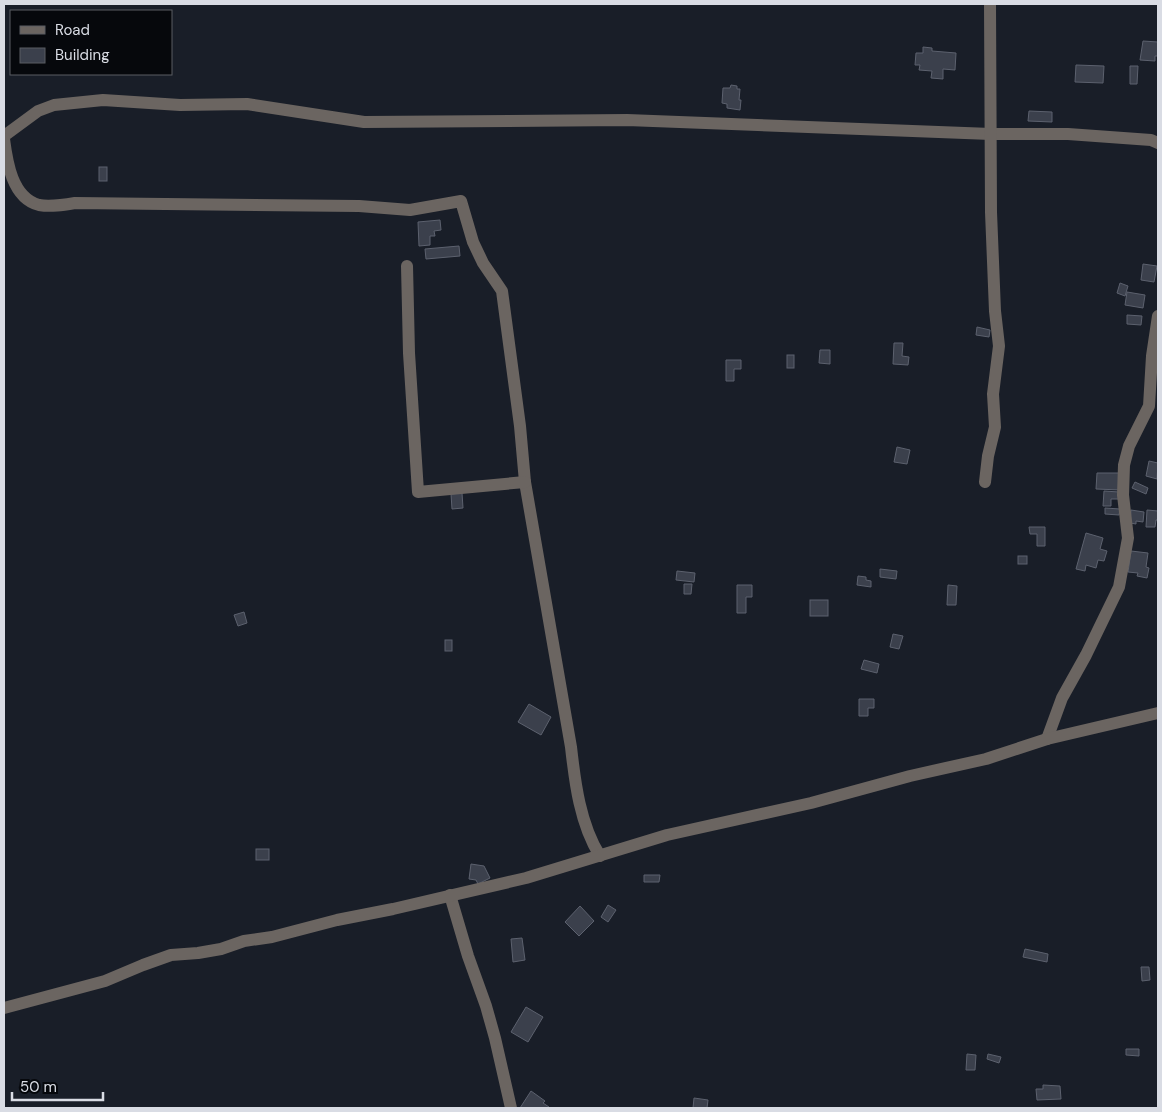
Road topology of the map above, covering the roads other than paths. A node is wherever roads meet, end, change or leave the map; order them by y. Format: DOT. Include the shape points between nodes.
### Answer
graph roads {
  1 [pos="990,4"];
  2 [pos="991,134"];
  3 [pos="4,143"];
  4 [pos="1158,143"];
  5 [pos="407,266"];
  6 [pos="1158,316"];
  7 [pos="525,482"];
  8 [pos="986,482"];
  9 [pos="1158,713"];
  10 [pos="1047,739"];
  11 [pos="600,856"];
  12 [pos="450,895"];
  13 [pos="4,1008"];
  14 [pos="510,1108"];
  1 -- 2 [label="street"];
  2 -- 3 [label="street" via="627,120 364,122 247,104 180,106 103,100 54,105 38,111"];
  2 -- 4 [label="street" via="1068,134"];
  2 -- 8 [label="street" via="991,212 999,346 992,394 995,427"];
  3 -- 7 [label="street" via="14,184 29,200 39,205 359,206 410,210 462,201 473,242 502,291"];
  5 -- 7 [label="street" via="418,492"];
  6 -- 10 [label="street" via="1149,406 1129,446 1124,464 1124,518 1128,538 1119,587 1066,690"];
  7 -- 11 [label="street" via="575,780 592,843"];
  9 -- 10 [label="street"];
  10 -- 11 [label="street" via="986,759 811,804 667,835"];
  11 -- 12 [label="street" via="526,878"];
  12 -- 13 [label="street" via="221,949 170,955 105,981"];
  12 -- 14 [label="street" via="486,1006"];
}
